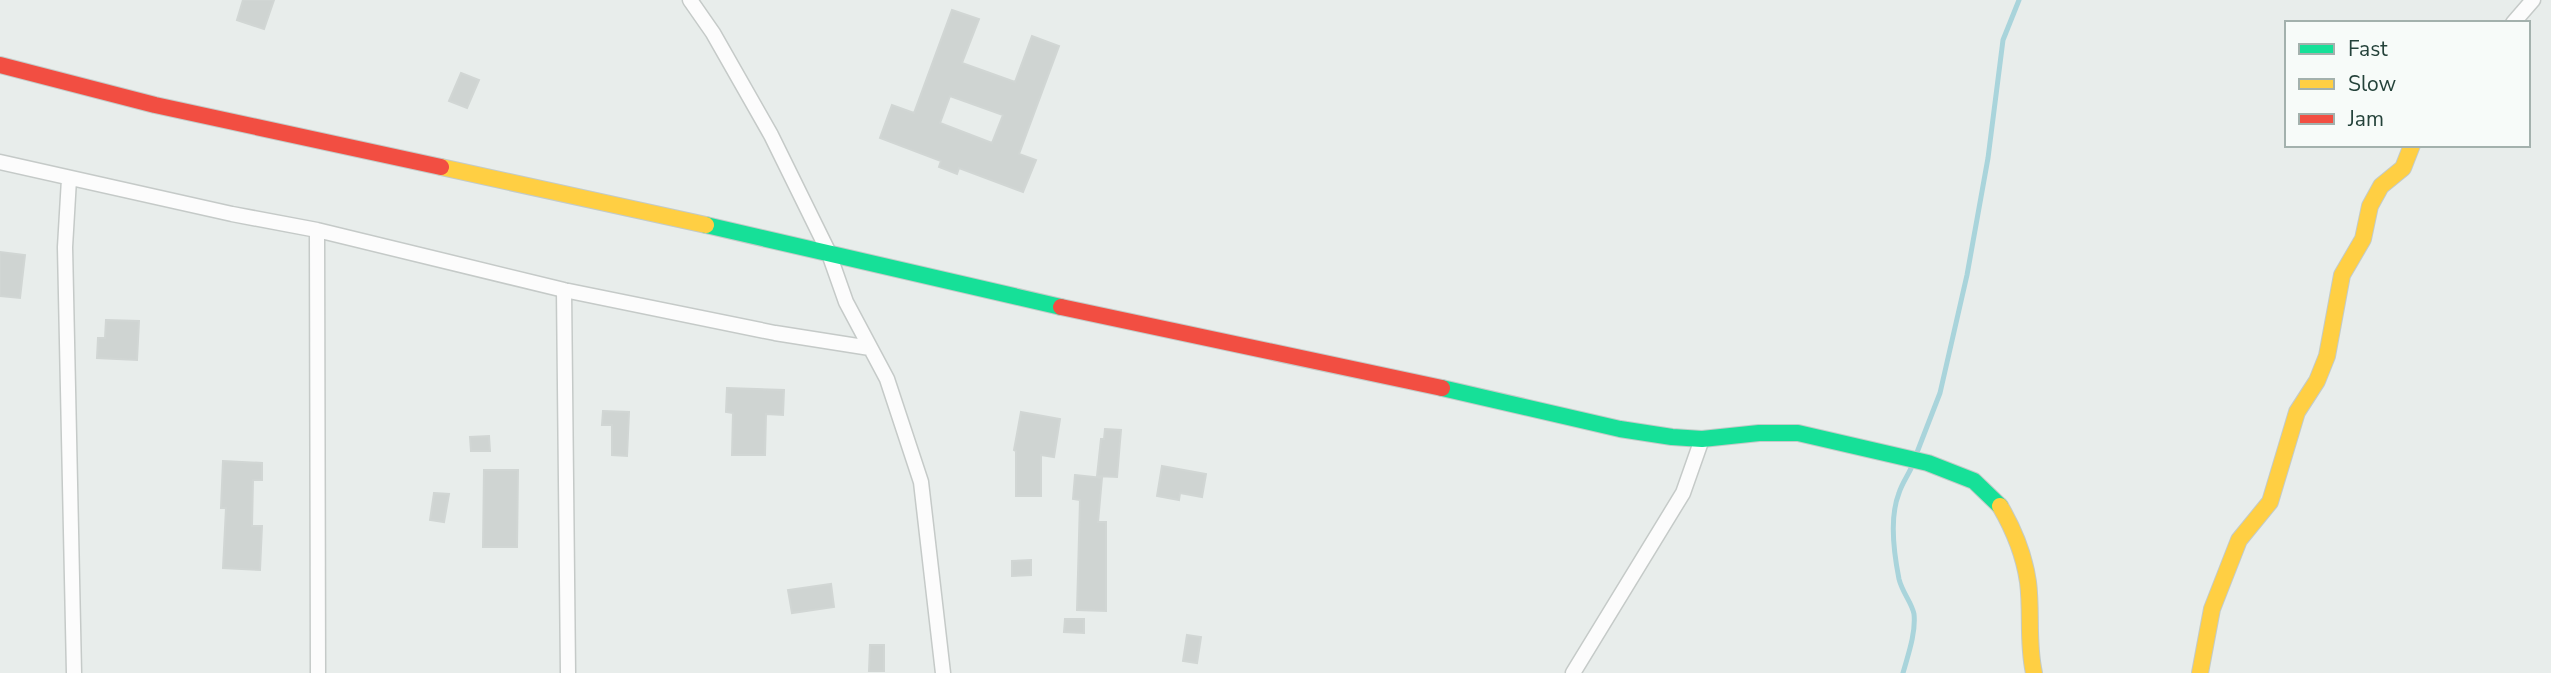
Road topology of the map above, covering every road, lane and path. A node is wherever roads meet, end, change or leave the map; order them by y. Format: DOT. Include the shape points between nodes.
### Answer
graph roads {
  1 [pos="690,0"];
  2 [pos="2533,0"];
  3 [pos="2515,21"];
  4 [pos="0,65"];
  5 [pos="2411,147"];
  6 [pos="0,162"];
  7 [pos="69,179"];
  8 [pos="317,230"];
  9 [pos="828,251"];
  10 [pos="564,290"];
  11 [pos="870,348"];
  12 [pos="1702,439"];
  13 [pos="75,673"];
  14 [pos="318,673"];
  15 [pos="568,673"];
  16 [pos="943,673"];
  17 [pos="1573,673"];
  18 [pos="2034,673"];
  19 [pos="2200,673"];
  1 -- 9 [label="street" via="771,135"];
  2 -- 3 [label="street"];
  4 -- 9 [label="street" via="155,105"];
  5 -- 19 [label="street" via="2403,168 2381,187 2370,206 2363,239 2343,275 2327,356 2297,412 2270,502 2239,540 2212,609"];
  6 -- 7 [label="street"];
  7 -- 8 [label="street"];
  7 -- 13 [label="street" via="65,247"];
  8 -- 10 [label="street"];
  8 -- 14 [label="street"];
  9 -- 11 [label="street" via="846,302"];
  9 -- 12 [label="street" via="1091,314 1620,429"];
  10 -- 11 [label="street"];
  10 -- 15 [label="street"];
  11 -- 16 [label="street" via="887,379 921,482"];
  12 -- 17 [label="street" via="1682,493"];
  12 -- 18 [label="street" via="1798,433 1928,463 1974,481 1997,502 2013,528 2022,556"];
}
